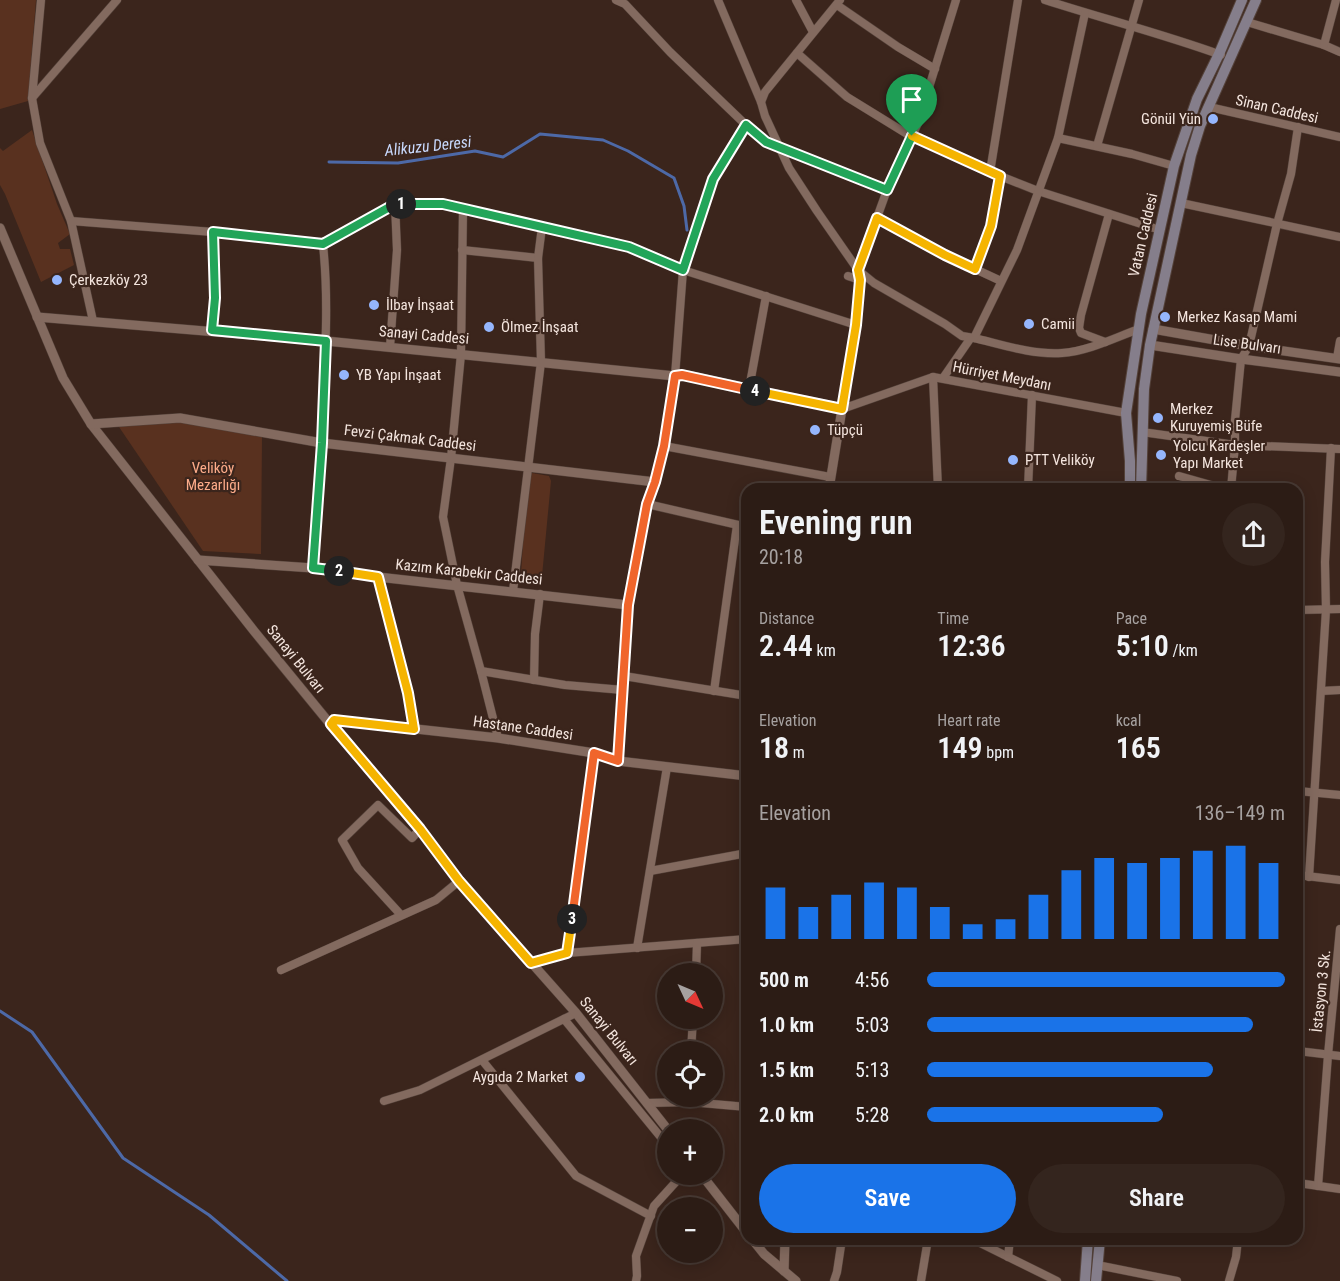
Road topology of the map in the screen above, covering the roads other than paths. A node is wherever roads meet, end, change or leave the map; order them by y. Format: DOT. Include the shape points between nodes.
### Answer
graph roads {
  1 [pos="41,0"];
  2 [pos="117,0"];
  3 [pos="616,0"];
  4 [pos="718,0"];
  5 [pos="796,0"];
  6 [pos="956,0"];
  7 [pos="1018,0"];
  8 [pos="1047,0"];
  9 [pos="1139,0"];
  10 [pos="1242,0"];
  11 [pos="1256,0"];
  12 [pos="1336,0"];
  13 [pos="627,2"];
  14 [pos="838,2"];
  15 [pos="1085,13"];
  16 [pos="1247,22"];
  17 [pos="1132,26"];
  18 [pos="813,32"];
  19 [pos="1324,45"];
  20 [pos="1340,52"];
  21 [pos="797,53"];
  22 [pos="1220,54"];
  23 [pos="1231,58"];
  24 [pos="935,69"];
  25 [pos="32,98"];
  26 [pos="761,102"];
  27 [pos="1209,107"];
  28 [pos="746,125"];
  29 [pos="1298,127"];
  30 [pos="912,136"];
  31 [pos="1340,137"];
  32 [pos="1058,138"];
  33 [pos="778,146"];
  34 [pos="1097,146"];
  35 [pos="1174,166"];
  36 [pos="990,172"];
  37 [pos="1000,176"];
  38 [pos="887,190"];
  39 [pos="1038,191"];
  40 [pos="1180,203"];
  41 [pos="395,204"];
  42 [pos="463,209"];
  43 [pos="1110,214"];
  44 [pos="877,218"];
  45 [pos="71,221"];
  46 [pos="1277,224"];
  47 [pos="542,227"];
  48 [pos="0,228"];
  49 [pos="1160,230"];
  50 [pos="213,232"];
  51 [pos="1340,237"];
  52 [pos="323,244"];
  53 [pos="462,250"];
  54 [pos="538,258"];
  55 [pos="975,269"];
  56 [pos="683,270"];
  57 [pos="858,270"];
  58 [pos="848,276"];
  59 [pos="860,280"];
  60 [pos="1001,282"];
  61 [pos="766,296"];
  62 [pos="37,316"];
  63 [pos="93,321"];
  64 [pos="856,325"];
  65 [pos="1139,328"];
  66 [pos="1153,329"];
  67 [pos="212,330"];
  68 [pos="972,338"];
  69 [pos="326,341"];
  70 [pos="1340,341"];
  71 [pos="1105,342"];
  72 [pos="1150,345"];
  73 [pos="1249,346"];
  74 [pos="390,347"];
  75 [pos="461,354"];
  76 [pos="1240,359"];
  77 [pos="1339,360"];
  78 [pos="541,362"];
  79 [pos="1338,372"];
  80 [pos="675,376"];
  81 [pos="933,377"];
  82 [pos="943,378"];
  83 [pos="748,389"];
  84 [pos="1032,395"];
  85 [pos="842,409"];
  86 [pos="1126,413"];
  87 [pos="91,424"];
  88 [pos="1142,432"];
  89 [pos="322,443"];
  90 [pos="1235,445"];
  91 [pos="664,446"];
  92 [pos="1336,449"];
  93 [pos="451,458"];
  94 [pos="528,467"];
  95 [pos="1179,476"];
  96 [pos="830,477"];
  97 [pos="655,482"];
  98 [pos="830,483"];
  99 [pos="938,483"];
  100 [pos="1028,483"];
  101 [pos="1130,483"];
  102 [pos="1142,483"];
  103 [pos="1204,483"];
  104 [pos="1232,483"];
  105 [pos="647,504"];
  106 [pos="737,525"];
  107 [pos="741,526"];
  108 [pos="198,560"];
  109 [pos="313,568"];
  110 [pos="378,577"];
  111 [pos="457,585"];
  112 [pos="513,591"];
  113 [pos="540,594"];
  114 [pos="628,605"];
  115 [pos="1326,609"];
  116 [pos="1340,609"];
  117 [pos="1303,610"];
  118 [pos="481,671"];
  119 [pos="624,676"];
  120 [pos="534,680"];
  121 [pos="623,690"];
  122 [pos="1340,690"];
  123 [pos="714,691"];
  124 [pos="1321,691"];
  125 [pos="741,695"];
  126 [pos="331,724"];
  127 [pos="414,729"];
  128 [pos="498,738"];
  129 [pos="594,753"];
  130 [pos="618,761"];
  131 [pos="668,767"];
  132 [pos="741,775"];
  133 [pos="1303,791"];
  134 [pos="1316,792"];
  135 [pos="1340,795"];
  136 [pos="393,798"];
  137 [pos="382,809"];
  138 [pos="420,829"];
  139 [pos="741,854"];
  140 [pos="650,871"];
  141 [pos="1303,876"];
  142 [pos="1309,877"];
  143 [pos="1340,880"];
  144 [pos="459,881"];
  145 [pos="401,915"];
  146 [pos="1340,929"];
  147 [pos="741,939"];
  148 [pos="698,943"];
  149 [pos="637,948"];
  150 [pos="567,953"];
  151 [pos="531,963"];
  152 [pos="697,963"];
  153 [pos="281,970"];
  154 [pos="576,1013"];
  155 [pos="564,1019"];
  156 [pos="1303,1052"];
  157 [pos="1328,1054"];
  158 [pos="1340,1056"];
  159 [pos="482,1060"];
  160 [pos="384,1101"];
  161 [pos="657,1103"];
  162 [pos="647,1104"];
  163 [pos="723,1104"];
  164 [pos="741,1106"];
  165 [pos="659,1119"];
  166 [pos="657,1133"];
  167 [pos="1303,1184"];
  168 [pos="672,1185"];
  169 [pos="710,1185"];
  170 [pos="1318,1185"];
  171 [pos="1340,1189"];
  172 [pos="651,1216"];
  173 [pos="741,1225"];
  174 [pos="757,1245"];
  175 [pos="785,1245"];
  176 [pos="841,1245"];
  177 [pos="927,1245"];
  178 [pos="984,1245"];
  179 [pos="1009,1245"];
  180 [pos="1088,1245"];
  181 [pos="1099,1245"];
  182 [pos="1237,1245"];
  183 [pos="1008,1257"];
  184 [pos="1097,1265"];
  185 [pos="784,1271"];
  186 [pos="636,1281"];
  187 [pos="796,1281"];
  188 [pos="834,1281"];
  189 [pos="921,1281"];
  190 [pos="1057,1281"];
  191 [pos="1085,1281"];
  192 [pos="1096,1281"];
  193 [pos="1177,1281"];
  194 [pos="1229,1281"];
  1 -- 25 [label="street"];
  2 -- 25 [label="street"];
  3 -- 13 [label="street"];
  4 -- 26 [label="street"];
  5 -- 18 [label="street"];
  6 -- 24 [label="street"];
  7 -- 36 [label="street"];
  8 -- 15 [label="street"];
  9 -- 17 [label="street"];
  10 -- 22 [label="main road, Vatan Caddesi"];
  11 -- 16 [label="main road, Vatan Caddesi"];
  12 -- 19 [label="street"];
  13 -- 28 [label="street" via="669,52"];
  14 -- 18 [label="street"];
  14 -- 24 [label="street"];
  15 -- 17 [label="street"];
  15 -- 32 [label="street"];
  16 -- 19 [label="street"];
  16 -- 23 [label="main road, Vatan Caddesi"];
  17 -- 22 [label="street"];
  17 -- 34 [label="street"];
  18 -- 21 [label="street"];
  19 -- 20 [label="street"];
  21 -- 26 [label="street"];
  21 -- 30 [label="street" via="847,97"];
  22 -- 23 [label="street"];
  22 -- 35 [label="main road, Vatan Caddesi" via="1197,99"];
  23 -- 27 [label="main road, Vatan Caddesi"];
  24 -- 30 [label="street"];
  25 -- 45 [label="street" via="40,142"];
  26 -- 33 [label="street"];
  27 -- 29 [label="street, Sinan Caddesi"];
  27 -- 40 [label="main road, Vatan Caddesi" via="1191,155"];
  28 -- 33 [label="street" via="766,142"];
  28 -- 56 [label="street" via="713,179"];
  29 -- 31 [label="street, Sinan Caddesi"];
  29 -- 46 [label="street" via="1292,174"];
  30 -- 36 [label="street"];
  30 -- 38 [label="street"];
  32 -- 34 [label="street"];
  32 -- 39 [label="street"];
  33 -- 38 [label="street"];
  33 -- 57 [label="street"];
  34 -- 35 [label="street"];
  35 -- 49 [label="main road, Vatan Caddesi"];
  36 -- 37 [label="street"];
  37 -- 39 [label="street"];
  37 -- 55 [label="street" via="991,226"];
  38 -- 44 [label="street"];
  39 -- 43 [label="street"];
  39 -- 60 [label="street"];
  40 -- 46 [label="street"];
  40 -- 66 [label="main road, Vatan Caddesi"];
  41 -- 42 [label="street" via="443,204"];
  41 -- 52 [label="street"];
  41 -- 74 [label="street" via="397,250"];
  42 -- 47 [label="street"];
  42 -- 53 [label="street"];
  43 -- 49 [label="street"];
  43 -- 71 [label="street" via="1079,328 1081,333"];
  44 -- 55 [label="street"];
  44 -- 57 [label="street"];
  45 -- 50 [label="street"];
  45 -- 63 [label="street"];
  46 -- 51 [label="street"];
  46 -- 73 [label="street"];
  47 -- 54 [label="street"];
  47 -- 56 [label="street" via="629,247"];
  48 -- 62 [label="street, Sanayi Bulvarı"];
  49 -- 65 [label="main road, Vatan Caddesi"];
  50 -- 52 [label="street"];
  50 -- 67 [label="street"];
  52 -- 69 [label="street" via="327,275"];
  53 -- 54 [label="street"];
  53 -- 75 [label="street"];
  54 -- 78 [label="street"];
  55 -- 60 [label="street"];
  56 -- 61 [label="street"];
  56 -- 80 [label="street"];
  57 -- 59 [label="street"];
  57 -- 68 [label="street" via="962,336"];
  58 -- 59 [label="street"];
  59 -- 64 [label="street"];
  60 -- 68 [label="street"];
  61 -- 64 [label="street"];
  61 -- 83 [label="street"];
  62 -- 63 [label="street, Sanayi Caddesi"];
  62 -- 87 [label="street, Sanayi Bulvarı" via="63,378"];
  63 -- 67 [label="street, Sanayi Caddesi"];
  64 -- 85 [label="street"];
  65 -- 71 [label="street"];
  65 -- 86 [label="main road, Vatan Caddesi"];
  66 -- 72 [label="main road, Vatan Caddesi"];
  66 -- 73 [label="street, Lise Bulvarı"];
  67 -- 69 [label="street, Sanayi Caddesi"];
  68 -- 71 [label="street" via="1037,352 1063,353"];
  68 -- 82 [label="street"];
  69 -- 74 [label="street, Sanayi Caddesi"];
  69 -- 89 [label="street"];
  70 -- 77 [label="street"];
  72 -- 76 [label="street, Lise Bulvarı"];
  72 -- 88 [label="main road, Vatan Caddesi"];
  73 -- 76 [label="street"];
  73 -- 77 [label="street, Lise Bulvarı"];
  74 -- 75 [label="street, Sanayi Caddesi"];
  75 -- 78 [label="street, Sanayi Caddesi"];
  75 -- 93 [label="street"];
  76 -- 79 [label="street, Lise Bulvarı"];
  76 -- 90 [label="street"];
  77 -- 79 [label="street"];
  78 -- 80 [label="street, Sanayi Caddesi"];
  78 -- 94 [label="street"];
  80 -- 83 [label="street, Sanayi Caddesi"];
  80 -- 91 [label="street"];
  81 -- 82 [label="street, Hürriyet Meydanı"];
  81 -- 85 [label="street, Hürriyet Meydanı"];
  81 -- 99 [label="street"];
  82 -- 84 [label="street, Hürriyet Meydanı"];
  83 -- 85 [label="street, Sanayi Caddesi"];
  84 -- 86 [label="street, Hürriyet Meydanı"];
  84 -- 100 [label="street"];
  85 -- 96 [label="street"];
  86 -- 101 [label="main road, Vatan Caddesi"];
  87 -- 89 [label="street, Fevzi Çakmak Caddesi" via="180,418"];
  87 -- 108 [label="street, Sanayi Bulvarı"];
  88 -- 90 [label="street"];
  88 -- 102 [label="main road, Vatan Caddesi"];
  89 -- 93 [label="street, Fevzi Çakmak Caddesi"];
  89 -- 109 [label="street"];
  90 -- 92 [label="street"];
  90 -- 104 [label="street"];
  91 -- 96 [label="street"];
  91 -- 97 [label="street"];
  92 -- 115 [label="street" via="1324,561"];
  93 -- 94 [label="street, Fevzi Çakmak Caddesi"];
  93 -- 111 [label="street" via="443,517"];
  94 -- 97 [label="street, Fevzi Çakmak Caddesi"];
  94 -- 112 [label="street"];
  95 -- 103 [label="street"];
  96 -- 98 [label="street"];
  97 -- 105 [label="street"];
  105 -- 106 [label="street"];
  105 -- 114 [label="street"];
  106 -- 107 [label="street"];
  106 -- 123 [label="street"];
  108 -- 109 [label="street, Kazım Karabekir Caddesi"];
  108 -- 126 [label="street, Sanayi Bulvarı"];
  109 -- 110 [label="street, Kazım Karabekir Caddesi"];
  110 -- 111 [label="street, Kazım Karabekir Caddesi"];
  110 -- 127 [label="street"];
  111 -- 112 [label="street, Kazım Karabekir Caddesi"];
  111 -- 118 [label="street"];
  112 -- 113 [label="street, Kazım Karabekir Caddesi"];
  113 -- 114 [label="street, Kazım Karabekir Caddesi"];
  113 -- 120 [label="street"];
  114 -- 119 [label="street"];
  115 -- 116 [label="street"];
  115 -- 117 [label="street"];
  115 -- 124 [label="street"];
  118 -- 120 [label="street"];
  118 -- 128 [label="street"];
  119 -- 121 [label="street"];
  119 -- 123 [label="street"];
  120 -- 121 [label="street"];
  121 -- 130 [label="street"];
  122 -- 124 [label="street"];
  123 -- 125 [label="street"];
  124 -- 134 [label="street"];
  126 -- 127 [label="street, Hastane Caddesi" via="334,720"];
  126 -- 136 [label="street, Sanayi Bulvarı"];
  127 -- 128 [label="street, Hastane Caddesi"];
  128 -- 129 [label="street, Hastane Caddesi"];
  129 -- 130 [label="street, Hastane Caddesi"];
  129 -- 150 [label="street"];
  130 -- 131 [label="street, Hastane Caddesi"];
  131 -- 132 [label="street, Hastane Caddesi"];
  131 -- 140 [label="street"];
  133 -- 134 [label="street"];
  134 -- 135 [label="street"];
  134 -- 142 [label="street"];
  136 -- 137 [label="street"];
  136 -- 138 [label="street, Sanayi Bulvarı"];
  137 -- 138 [label="street" via="412,838"];
  137 -- 145 [label="street" via="378,805 342,840 358,868"];
  138 -- 144 [label="street, Sanayi Bulvarı"];
  139 -- 140 [label="street"];
  140 -- 149 [label="street"];
  141 -- 142 [label="street"];
  142 -- 143 [label="street"];
  144 -- 145 [label="street" via="436,900"];
  144 -- 151 [label="street, Sanayi Bulvarı"];
  145 -- 153 [label="street"];
  146 -- 157 [label="street, İstasyon 3 Sk."];
  147 -- 148 [label="street"];
  148 -- 149 [label="street"];
  148 -- 152 [label="street"];
  149 -- 150 [label="street"];
  150 -- 151 [label="street"];
  151 -- 154 [label="street, Sanayi Bulvarı"];
  154 -- 155 [label="street"];
  154 -- 162 [label="street, Sanayi Bulvarı"];
  155 -- 159 [label="street"];
  155 -- 166 [label="street"];
  156 -- 157 [label="street"];
  157 -- 158 [label="street"];
  157 -- 170 [label="street, İstasyon 3 Sk."];
  159 -- 160 [label="street" via="420,1090"];
  159 -- 172 [label="street" via="576,1176"];
  161 -- 162 [label="street"];
  162 -- 165 [label="street, Sanayi Bulvarı"];
  163 -- 164 [label="street"];
  167 -- 170 [label="street"];
  168 -- 172 [label="street" via="654,1206"];
  169 -- 173 [label="street"];
  170 -- 171 [label="street"];
  172 -- 186 [label="street" via="636,1256"];
  174 -- 185 [label="street"];
  175 -- 185 [label="street"];
  176 -- 188 [label="street"];
  177 -- 189 [label="street"];
  178 -- 183 [label="street"];
  179 -- 183 [label="street"];
  180 -- 191 [label="main road"];
  181 -- 184 [label="main road"];
  182 -- 194 [label="street"];
  183 -- 190 [label="street"];
  184 -- 192 [label="main road"];
  184 -- 193 [label="street"];
  185 -- 187 [label="street"];
}
